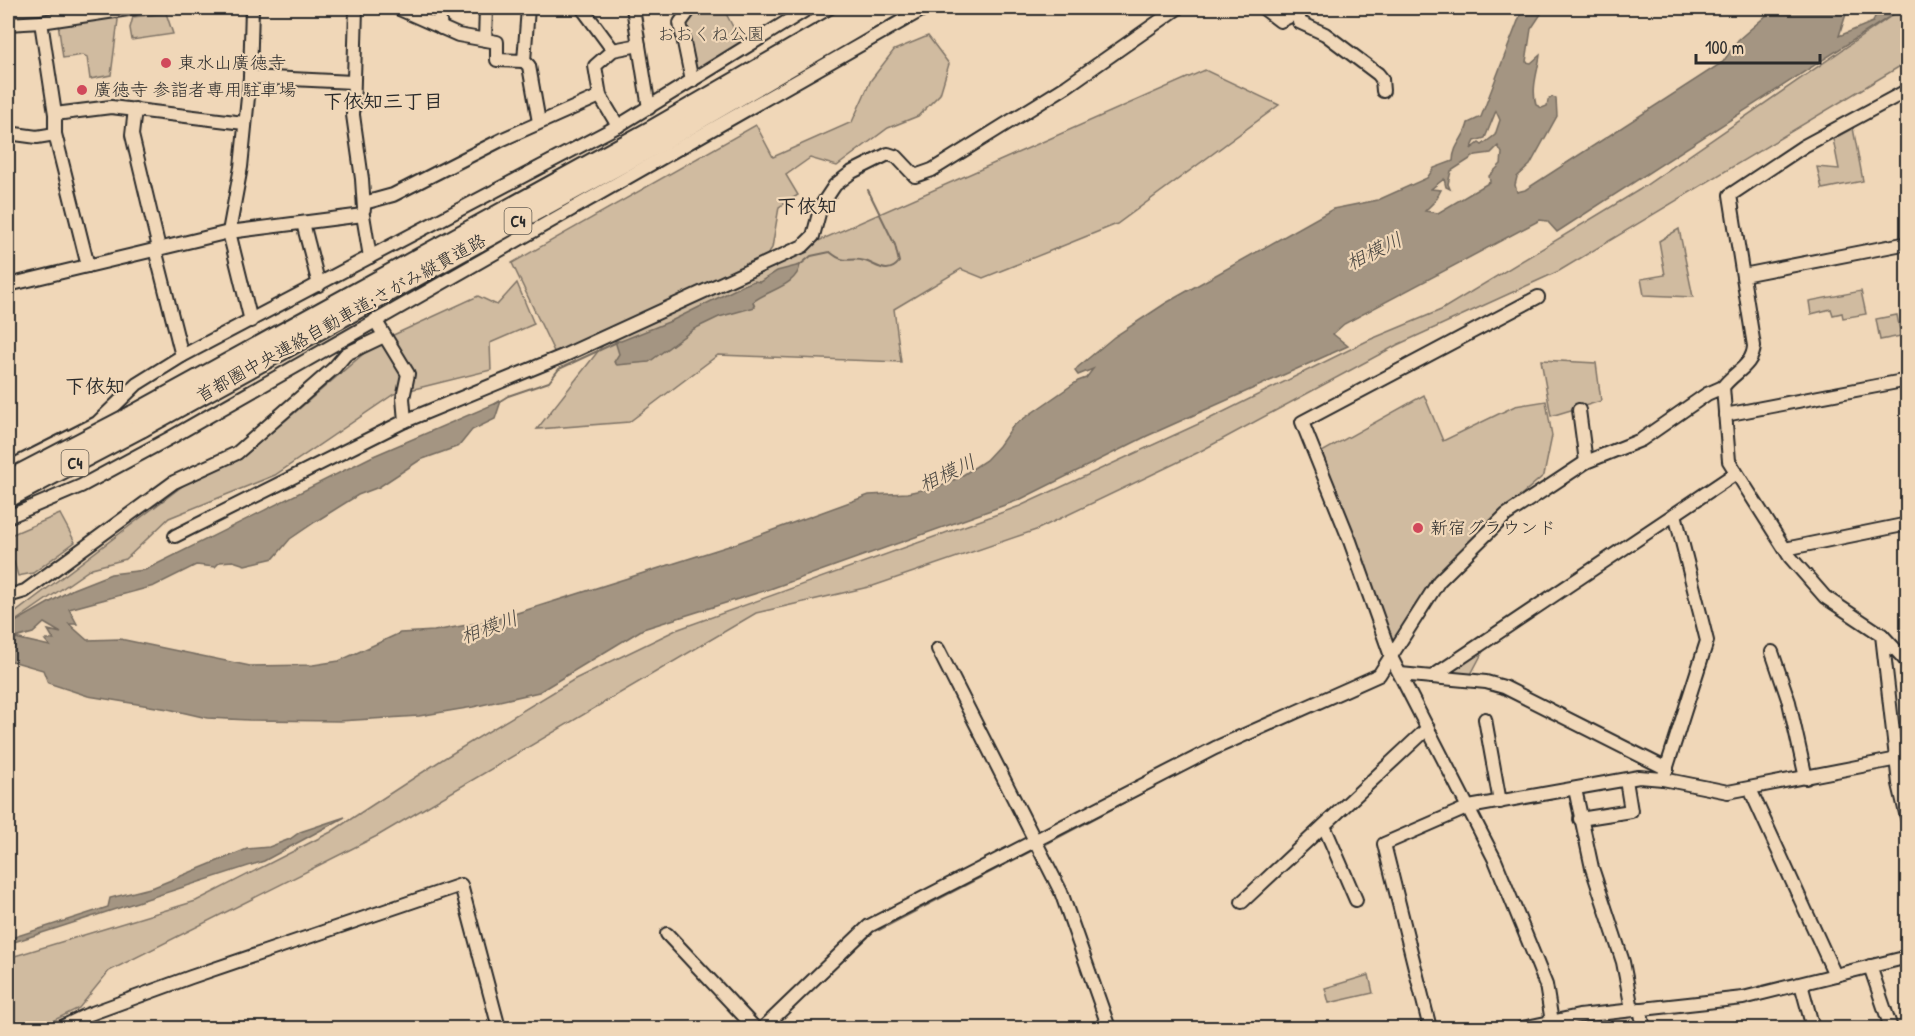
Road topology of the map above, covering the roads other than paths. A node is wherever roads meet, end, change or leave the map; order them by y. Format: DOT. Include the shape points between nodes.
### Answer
graph roads {
  1 [pos="135,8"];
  2 [pos="252,8"];
  3 [pos="356,8"];
  4 [pos="397,8"];
  5 [pos="430,8"];
  6 [pos="438,8"];
  7 [pos="486,8"];
  8 [pos="528,8"];
  9 [pos="582,8"];
  10 [pos="633,8"];
  11 [pos="688,8"];
  12 [pos="790,8"];
  13 [pos="809,8"];
  14 [pos="863,8"];
  15 [pos="891,8"];
  16 [pos="925,8"];
  17 [pos="1178,8"];
  18 [pos="1263,8"];
  19 [pos="1303,10"];
  20 [pos="787,20"];
  21 [pos="41,22"];
  22 [pos="8,24"];
  23 [pos="437,26"];
  24 [pos="484,40"];
  25 [pos="639,45"];
  26 [pos="613,50"];
  27 [pos="524,61"];
  28 [pos="250,77"];
  29 [pos="692,81"];
  30 [pos="353,82"];
  31 [pos="1383,90"];
  32 [pos="1908,90"];
  33 [pos="600,96"];
  34 [pos="649,108"];
  35 [pos="135,109"];
  36 [pos="55,114"];
  37 [pos="539,122"];
  38 [pos="244,123"];
  39 [pos="618,126"];
  40 [pos="8,133"];
  41 [pos="55,134"];
  42 [pos="364,209"];
  43 [pos="303,222"];
  44 [pos="228,232"];
  45 [pos="1908,243"];
  46 [pos="157,249"];
  47 [pos="370,257"];
  48 [pos="88,266"];
  49 [pos="1743,275"];
  50 [pos="8,285"];
  51 [pos="319,285"];
  52 [pos="1538,297"];
  53 [pos="375,320"];
  54 [pos="251,321"];
  55 [pos="384,336"];
  56 [pos="182,356"];
  57 [pos="1908,380"];
  58 [pos="1723,387"];
  59 [pos="1579,410"];
  60 [pos="1725,415"];
  61 [pos="405,421"];
  62 [pos="137,422"];
  63 [pos="27,458"];
  64 [pos="1586,462"];
  65 [pos="8,468"];
  66 [pos="1736,473"];
  67 [pos="8,480"];
  68 [pos="8,498"];
  69 [pos="48,501"];
  70 [pos="1675,514"];
  71 [pos="8,517"];
  72 [pos="1908,524"];
  73 [pos="175,536"];
  74 [pos="1785,549"];
  75 [pos="8,596"];
  76 [pos="1882,635"];
  77 [pos="938,649"];
  78 [pos="1772,652"];
  79 [pos="1392,658"];
  80 [pos="1908,663"];
  81 [pos="1400,674"];
  82 [pos="1432,677"];
  83 [pos="1485,718"];
  84 [pos="1428,728"];
  85 [pos="1902,758"];
  86 [pos="1665,774"];
  87 [pos="1806,778"];
  88 [pos="1626,780"];
  89 [pos="1575,789"];
  90 [pos="1750,789"];
  91 [pos="1500,802"];
  92 [pos="1469,807"];
  93 [pos="1580,819"];
  94 [pos="1908,822"];
  95 [pos="1324,826"];
  96 [pos="1036,842"];
  97 [pos="1356,900"];
  98 [pos="1242,902"];
  99 [pos="667,934"];
  100 [pos="1908,957"];
  101 [pos="1870,966"];
  102 [pos="1835,975"];
  103 [pos="1801,984"];
  104 [pos="1636,1009"];
  105 [pos="1553,1025"];
  106 [pos="60,1029"];
  107 [pos="499,1029"];
  108 [pos="755,1029"];
  109 [pos="763,1029"];
  110 [pos="1109,1029"];
  111 [pos="1430,1029"];
  112 [pos="1522,1029"];
  113 [pos="1644,1029"];
  114 [pos="1813,1029"];
  115 [pos="1891,1029"];
  1 -- 21 [label="street"];
  2 -- 28 [label="street"];
  3 -- 30 [label="street"];
  4 -- 23 [label="street"];
  5 -- 23 [label="street"];
  6 -- 23 [label="street"];
  7 -- 24 [label="street"];
  8 -- 27 [label="street"];
  9 -- 26 [label="street"];
  10 -- 25 [label="street"];
  11 -- 29 [label="street" via="680,23"];
  12 -- 20 [label="street"];
  13 -- 20 [label="street"];
  14 -- 62 [label="highway, 首都圏中央連絡自動車道;さがみ縦貫道路 / C4"];
  15 -- 62 [label="highway, 首都圏中央連絡自動車道;さがみ縦貫道路 / C4" via="689,126"];
  16 -- 53 [label="street"];
  17 -- 61 [label="street" via="1068,86 932,170 915,176 897,157 888,154 841,179 821,206 813,236 803,246 563,356"];
  18 -- 19 [label="street" via="1280,21"];
  19 -- 31 [label="street" via="1299,22 1325,34 1378,74"];
  20 -- 29 [label="street"];
  21 -- 22 [label="street"];
  21 -- 36 [label="street"];
  23 -- 24 [label="street"];
  24 -- 27 [label="street" via="496,42 497,60"];
  25 -- 26 [label="street"];
  25 -- 34 [label="street"];
  26 -- 33 [label="street" via="596,66"];
  27 -- 37 [label="street" via="529,66"];
  28 -- 30 [label="street"];
  28 -- 38 [label="street"];
  29 -- 34 [label="street"];
  30 -- 42 [label="street"];
  32 -- 49 [label="street" via="1804,146 1730,195"];
  33 -- 37 [label="street"];
  33 -- 39 [label="street"];
  34 -- 39 [label="street"];
  35 -- 36 [label="street" via="111,107"];
  35 -- 38 [label="street"];
  35 -- 46 [label="street" via="132,135"];
  36 -- 41 [label="street"];
  37 -- 42 [label="street"];
  38 -- 44 [label="street" via="241,166"];
  39 -- 47 [label="street"];
  40 -- 41 [label="street" via="37,137"];
  41 -- 48 [label="street"];
  42 -- 43 [label="street"];
  42 -- 47 [label="street"];
  43 -- 44 [label="street"];
  43 -- 51 [label="street"];
  44 -- 46 [label="street"];
  44 -- 54 [label="street"];
  45 -- 49 [label="street"];
  46 -- 48 [label="street"];
  46 -- 56 [label="street"];
  47 -- 51 [label="street"];
  48 -- 50 [label="street"];
  49 -- 58 [label="street" via="1754,355"];
  51 -- 54 [label="street"];
  52 -- 79 [label="street" via="1302,423"];
  53 -- 55 [label="street"];
  53 -- 69 [label="street" via="170,438"];
  54 -- 56 [label="street"];
  55 -- 61 [label="street" via="408,374 403,398"];
  55 -- 75 [label="street" via="346,354 237,453 174,482 25,591"];
  56 -- 63 [label="street" via="137,384 97,423"];
  57 -- 60 [label="street"];
  58 -- 60 [label="street"];
  58 -- 64 [label="street" via="1641,440"];
  59 -- 64 [label="street"];
  60 -- 66 [label="street" via="1727,452"];
  61 -- 73 [label="street"];
  62 -- 67 [label="highway, 首都圏中央連絡自動車道;さがみ縦貫道路 / C4, bridge"];
  62 -- 68 [label="highway, 首都圏中央連絡自動車道;さがみ縦貫道路 / C4, bridge"];
  63 -- 65 [label="street"];
  63 -- 69 [label="street"];
  64 -- 79 [label="street" via="1506,515 1439,581"];
  66 -- 70 [label="street"];
  66 -- 74 [label="street"];
  69 -- 71 [label="street"];
  70 -- 82 [label="street"];
  70 -- 86 [label="street" via="1707,641"];
  72 -- 74 [label="street"];
  74 -- 76 [label="street" via="1825,597"];
  76 -- 80 [label="street"];
  76 -- 85 [label="street"];
  77 -- 96 [label="street"];
  78 -- 87 [label="street" via="1789,702"];
  79 -- 81 [label="street"];
  79 -- 96 [label="street" via="1379,675 1215,748"];
  81 -- 82 [label="street"];
  81 -- 84 [label="street"];
  82 -- 86 [label="street" via="1504,687"];
  83 -- 91 [label="street"];
  84 -- 92 [label="street"];
  84 -- 95 [label="street"];
  85 -- 87 [label="street"];
  85 -- 94 [label="street"];
  86 -- 88 [label="street"];
  86 -- 90 [label="street" via="1728,792"];
  87 -- 90 [label="street"];
  88 -- 89 [label="street"];
  88 -- 93 [label="street" via="1631,811"];
  89 -- 91 [label="street"];
  89 -- 93 [label="street"];
  90 -- 102 [label="street"];
  91 -- 92 [label="street"];
  92 -- 105 [label="street" via="1546,985"];
  92 -- 111 [label="street" via="1384,844"];
  93 -- 104 [label="street"];
  95 -- 97 [label="street"];
  95 -- 98 [label="street"];
  96 -- 109 [label="street" via="869,926"];
  96 -- 110 [label="street" via="1061,892"];
  99 -- 108 [label="street"];
  100 -- 101 [label="street"];
  101 -- 102 [label="street"];
  101 -- 115 [label="street"];
  102 -- 103 [label="street"];
  103 -- 104 [label="street" via="1734,999"];
  103 -- 114 [label="street"];
  104 -- 105 [label="street"];
  104 -- 113 [label="street"];
  105 -- 112 [label="street"];
  106 -- 107 [label="street" via="87,1015 191,977 461,885"];
}
